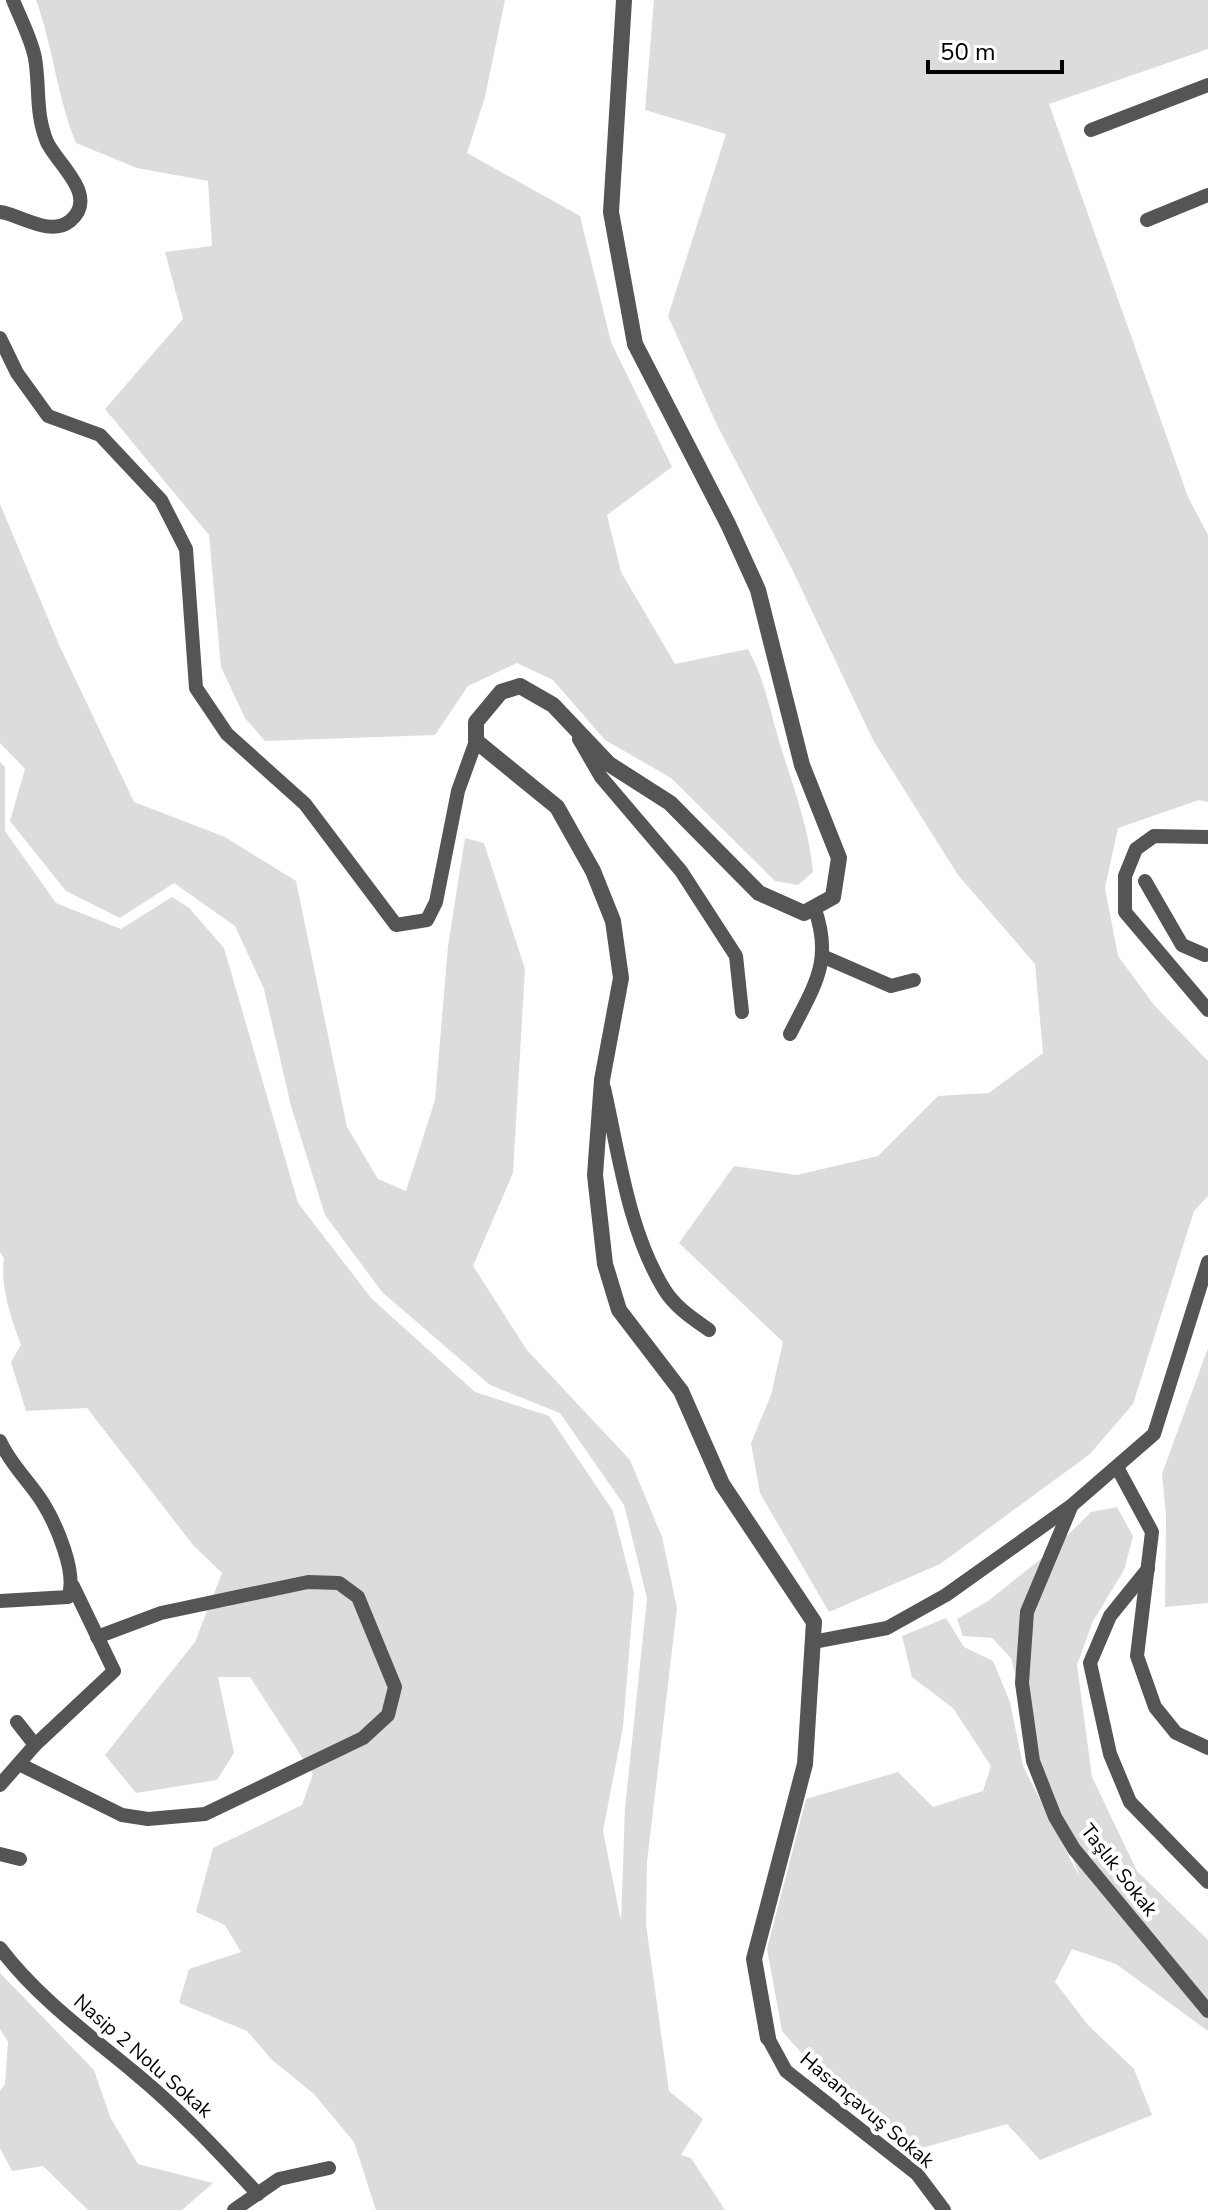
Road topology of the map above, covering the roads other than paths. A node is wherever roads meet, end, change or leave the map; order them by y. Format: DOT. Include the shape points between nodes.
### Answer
graph roads {
  1 [pos="13,0"];
  2 [pos="624,0"];
  3 [pos="1208,85"];
  4 [pos="1091,130"];
  5 [pos="1208,195"];
  6 [pos="0,212"];
  7 [pos="1147,220"];
  8 [pos="0,338"];
  9 [pos="572,724"];
  10 [pos="476,741"];
  11 [pos="1208,837"];
  12 [pos="1145,881"];
  13 [pos="814,907"];
  14 [pos="1182,945"];
  15 [pos="1205,955"];
  16 [pos="822,956"];
  17 [pos="1169,964"];
  18 [pos="914,980"];
  19 [pos="1208,1010"];
  20 [pos="742,1012"];
  21 [pos="790,1034"];
  22 [pos="602,1080"];
  23 [pos="1208,1262"];
  24 [pos="709,1330"];
  25 [pos="2,1450"];
  26 [pos="1118,1469"];
  27 [pos="1071,1506"];
  28 [pos="1148,1569"];
  29 [pos="73,1586"];
  30 [pos="0,1601"];
  31 [pos="97,1637"];
  32 [pos="813,1642"];
  33 [pos="17,1722"];
  34 [pos="35,1745"];
  35 [pos="1208,1748"];
  36 [pos="19,1764"];
  37 [pos="0,1785"];
  38 [pos="0,1854"];
  39 [pos="20,1859"];
  40 [pos="1208,1882"];
  41 [pos="0,1948"];
  42 [pos="1208,2011"];
  43 [pos="768,2038"];
  44 [pos="329,2168"];
  45 [pos="258,2194"];
  46 [pos="234,2210"];
  47 [pos="944,2210"];
  1 -- 6 [label="street" via="35,56 38,118 49,145 79,186 80,203 72,219 60,226"];
  2 -- 13 [label="street" via="611,212 635,344 758,590 802,765 839,858 833,897"];
  3 -- 4 [label="street"];
  5 -- 7 [label="street"];
  8 -- 10 [label="street" via="48,416 100,435 161,500 186,549 196,688 227,734 305,804 396,925 427,920 436,902 458,791"];
  9 -- 10 [label="street" via="553,705 520,686 501,692 476,722"];
  9 -- 13 [label="street" via="609,764 670,803 759,893 804,913"];
  9 -- 20 [label="street" via="601,777 681,871 736,956"];
  10 -- 22 [label="street" via="557,807 593,871 613,921 621,978"];
  11 -- 17 [label="street" via="1154,836 1136,849 1125,876 1125,912"];
  12 -- 14 [label="street"];
  13 -- 16 [label="street" via="824,935"];
  14 -- 15 [label="street"];
  14 -- 17 [label="street"];
  16 -- 18 [label="street" via="891,986"];
  16 -- 21 [label="street"];
  17 -- 19 [label="street"];
  22 -- 24 [label="street" via="639,1235 664,1290"];
  22 -- 32 [label="street" via="595,1175 605,1264 619,1310 681,1391 722,1484 814,1622"];
  23 -- 26 [label="street" via="1154,1434"];
  25 -- 29 [label="street" via="45,1505"];
  26 -- 27 [label="street"];
  26 -- 28 [label="street" via="1152,1532"];
  27 -- 32 [label="street" via="946,1595 887,1628"];
  27 -- 42 [label="street, Taşlık Sokak" via="1027,1612 1022,1683 1033,1761 1074,1849"];
  28 -- 35 [label="street" via="1137,1656 1155,1707 1176,1733"];
  28 -- 40 [label="street" via="1110,1616 1090,1663 1110,1754 1130,1802"];
  29 -- 30 [label="street" via="68,1597"];
  29 -- 31 [label="street"];
  31 -- 34 [label="street" via="114,1671"];
  31 -- 36 [label="street" via="176,1609 308,1582 339,1583 358,1597 395,1687 388,1715 363,1738 205,1814 148,1819 122,1815"];
  32 -- 43 [label="street" via="805,1764 754,1959"];
  33 -- 34 [label="street"];
  34 -- 36 [label="street"];
  36 -- 37 [label="street"];
  38 -- 39 [label="street"];
  41 -- 45 [label="street, Nasip 2 Nolu Sokak" via="35,1987 213,2145"];
  43 -- 47 [label="street, Hasançavuş Sokak" via="786,2071 917,2174"];
  44 -- 45 [label="street" via="279,2179"];
  45 -- 46 [label="street"];
}
